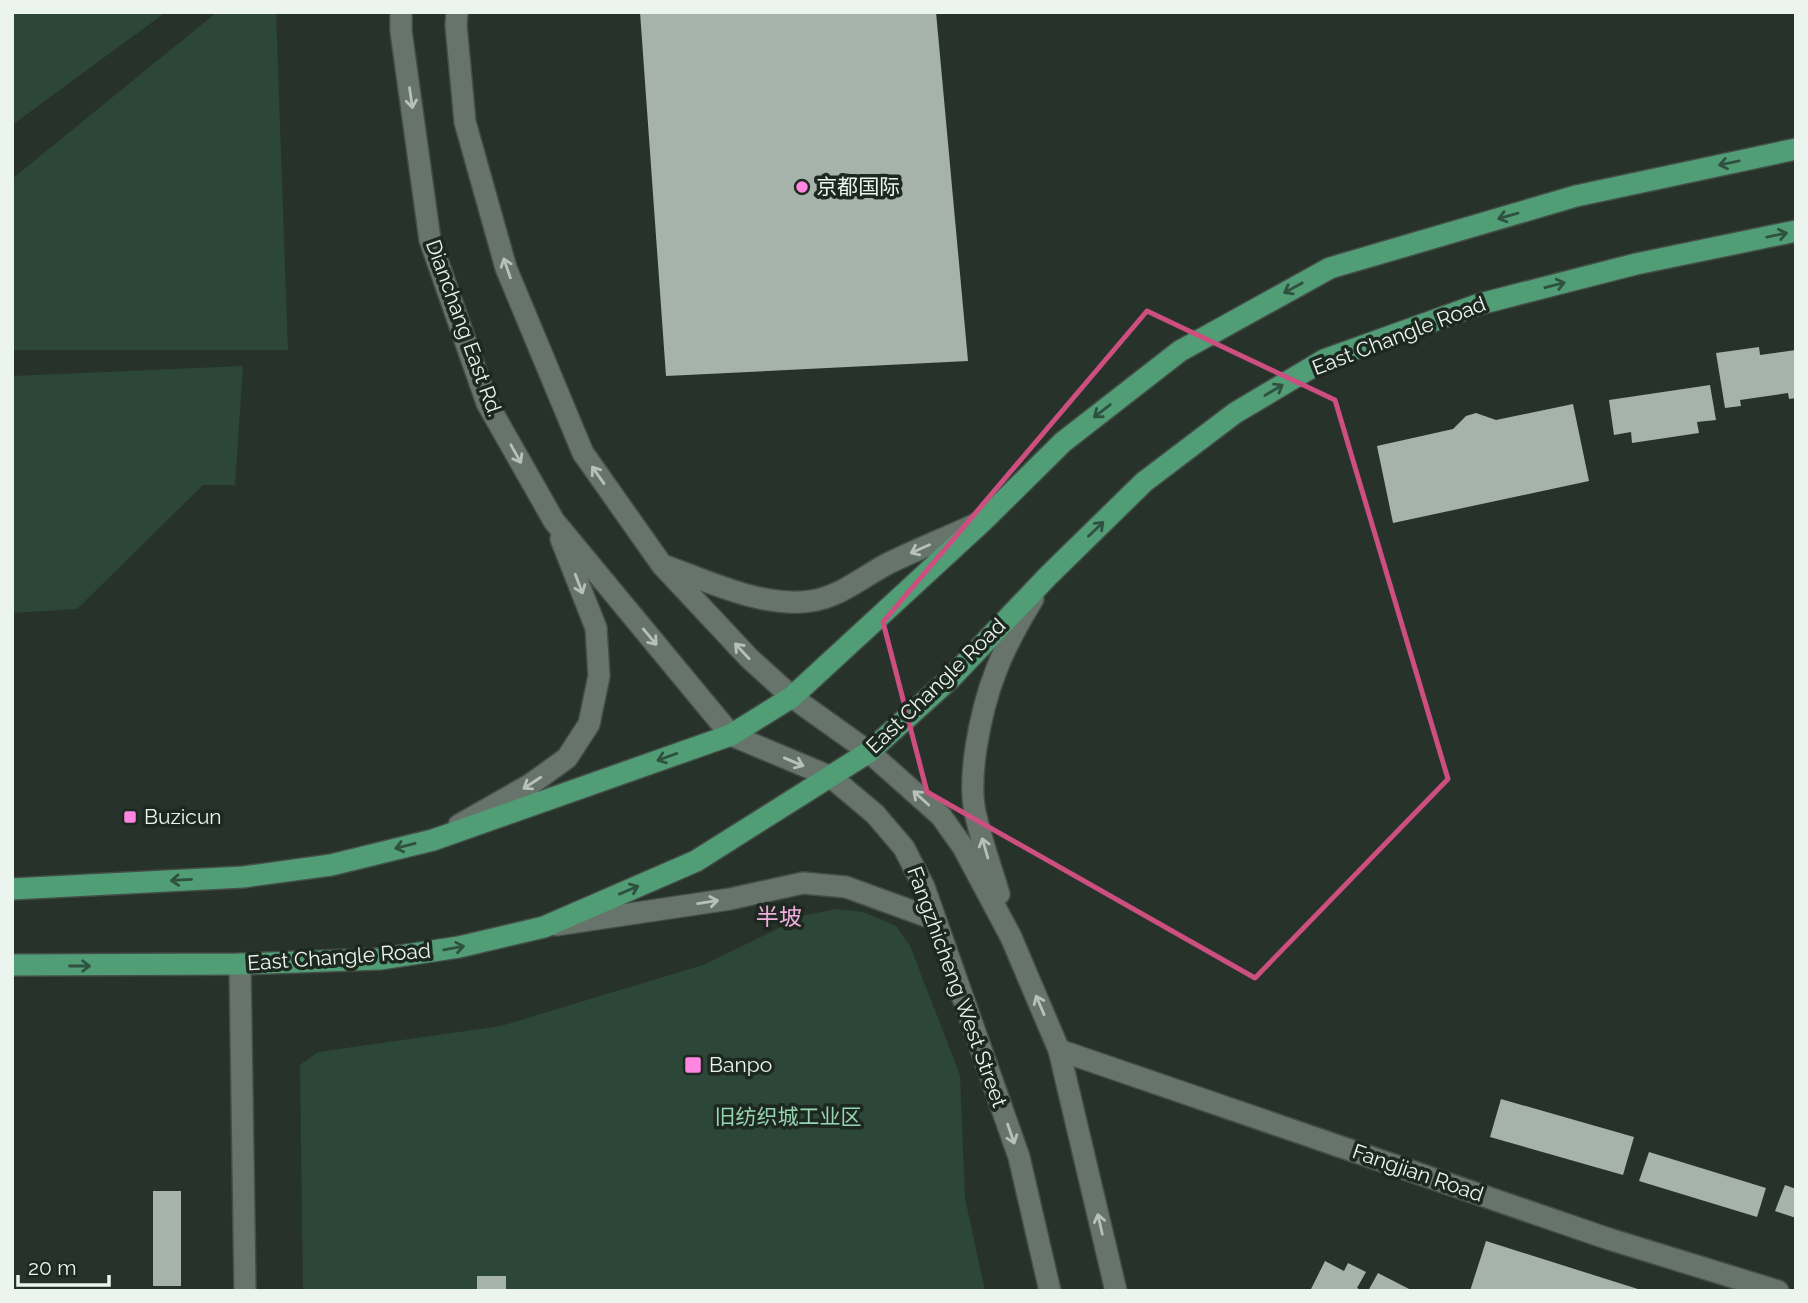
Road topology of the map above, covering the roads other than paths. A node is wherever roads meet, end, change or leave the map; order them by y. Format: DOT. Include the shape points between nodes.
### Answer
graph roads {
  1 [pos="401,12"];
  2 [pos="457,12"];
  3 [pos="1796,149"];
  4 [pos="1796,231"];
  5 [pos="554,521"];
  6 [pos="983,521"];
  7 [pos="662,565"];
  8 [pos="1047,577"];
  9 [pos="792,697"];
  10 [pos="731,735"];
  11 [pos="869,752"];
  12 [pos="831,778"];
  13 [pos="433,839"];
  14 [pos="14,888"];
  15 [pos="934,919"];
  16 [pos="544,927"];
  17 [pos="1011,937"];
  18 [pos="240,964"];
  19 [pos="14,966"];
  20 [pos="1059,1050"];
  21 [pos="245,1291"];
  22 [pos="1050,1291"];
  23 [pos="1116,1291"];
  24 [pos="1777,1291"];
  1 -- 5 [label="main road, Dianchang East Rd., one-way" via="430,240 487,403"];
  7 -- 2 [label="main road, one-way" via="583,453 506,268 465,122"];
  3 -- 6 [label="main road, one-way" via="1576,196 1330,268 1180,351 1063,442"];
  8 -- 4 [label="main road, East Changle Road, one-way" via="1144,482 1235,413 1324,360 1480,304 1636,264"];
  5 -- 10 [label="main road, Dianchang East Rd., one-way"];
  5 -- 13 [label="main road, one-way" via="596,628 599,676 589,724 567,758 531,784"];
  6 -- 7 [label="main road, one-way" via="813,601 782,601 733,591"];
  6 -- 9 [label="main road"];
  9 -- 7 [label="main road, one-way" via="748,658"];
  8 -- 11 [label="main road, East Changle Road" via="952,677"];
  17 -- 8 [label="main road, one-way" via="975,810 973,768 989,686 1011,635"];
  9 -- 10 [label="main road"];
  9 -- 11 [label="main road"];
  10 -- 12 [label="main road, Fangzhicheng West Street, one-way"];
  10 -- 13 [label="main road, one-way"];
  11 -- 12 [label="main road, East Changle Road"];
  17 -- 11 [label="main road, one-way" via="941,816"];
  12 -- 15 [label="main road, Fangzhicheng West Street" via="875,814 904,848"];
  16 -- 12 [label="main road, East Changle Road, one-way" via="696,861"];
  13 -- 14 [label="main road, one-way" via="331,865 243,877"];
  16 -- 15 [label="main road, one-way" via="730,899 803,883 846,887"];
  15 -- 22 [label="main road, Fangzhicheng West Street, one-way" via="1020,1157"];
  18 -- 16 [label="main road, East Changle Road, one-way" via="380,959"];
  20 -- 17 [label="main road, one-way"];
  19 -- 18 [label="main road, East Changle Road, one-way"];
  18 -- 21 [label="main road"];
  23 -- 20 [label="main road, one-way"];
  20 -- 24 [label="main road, Fangjian Road" via="1609,1239"];
}
